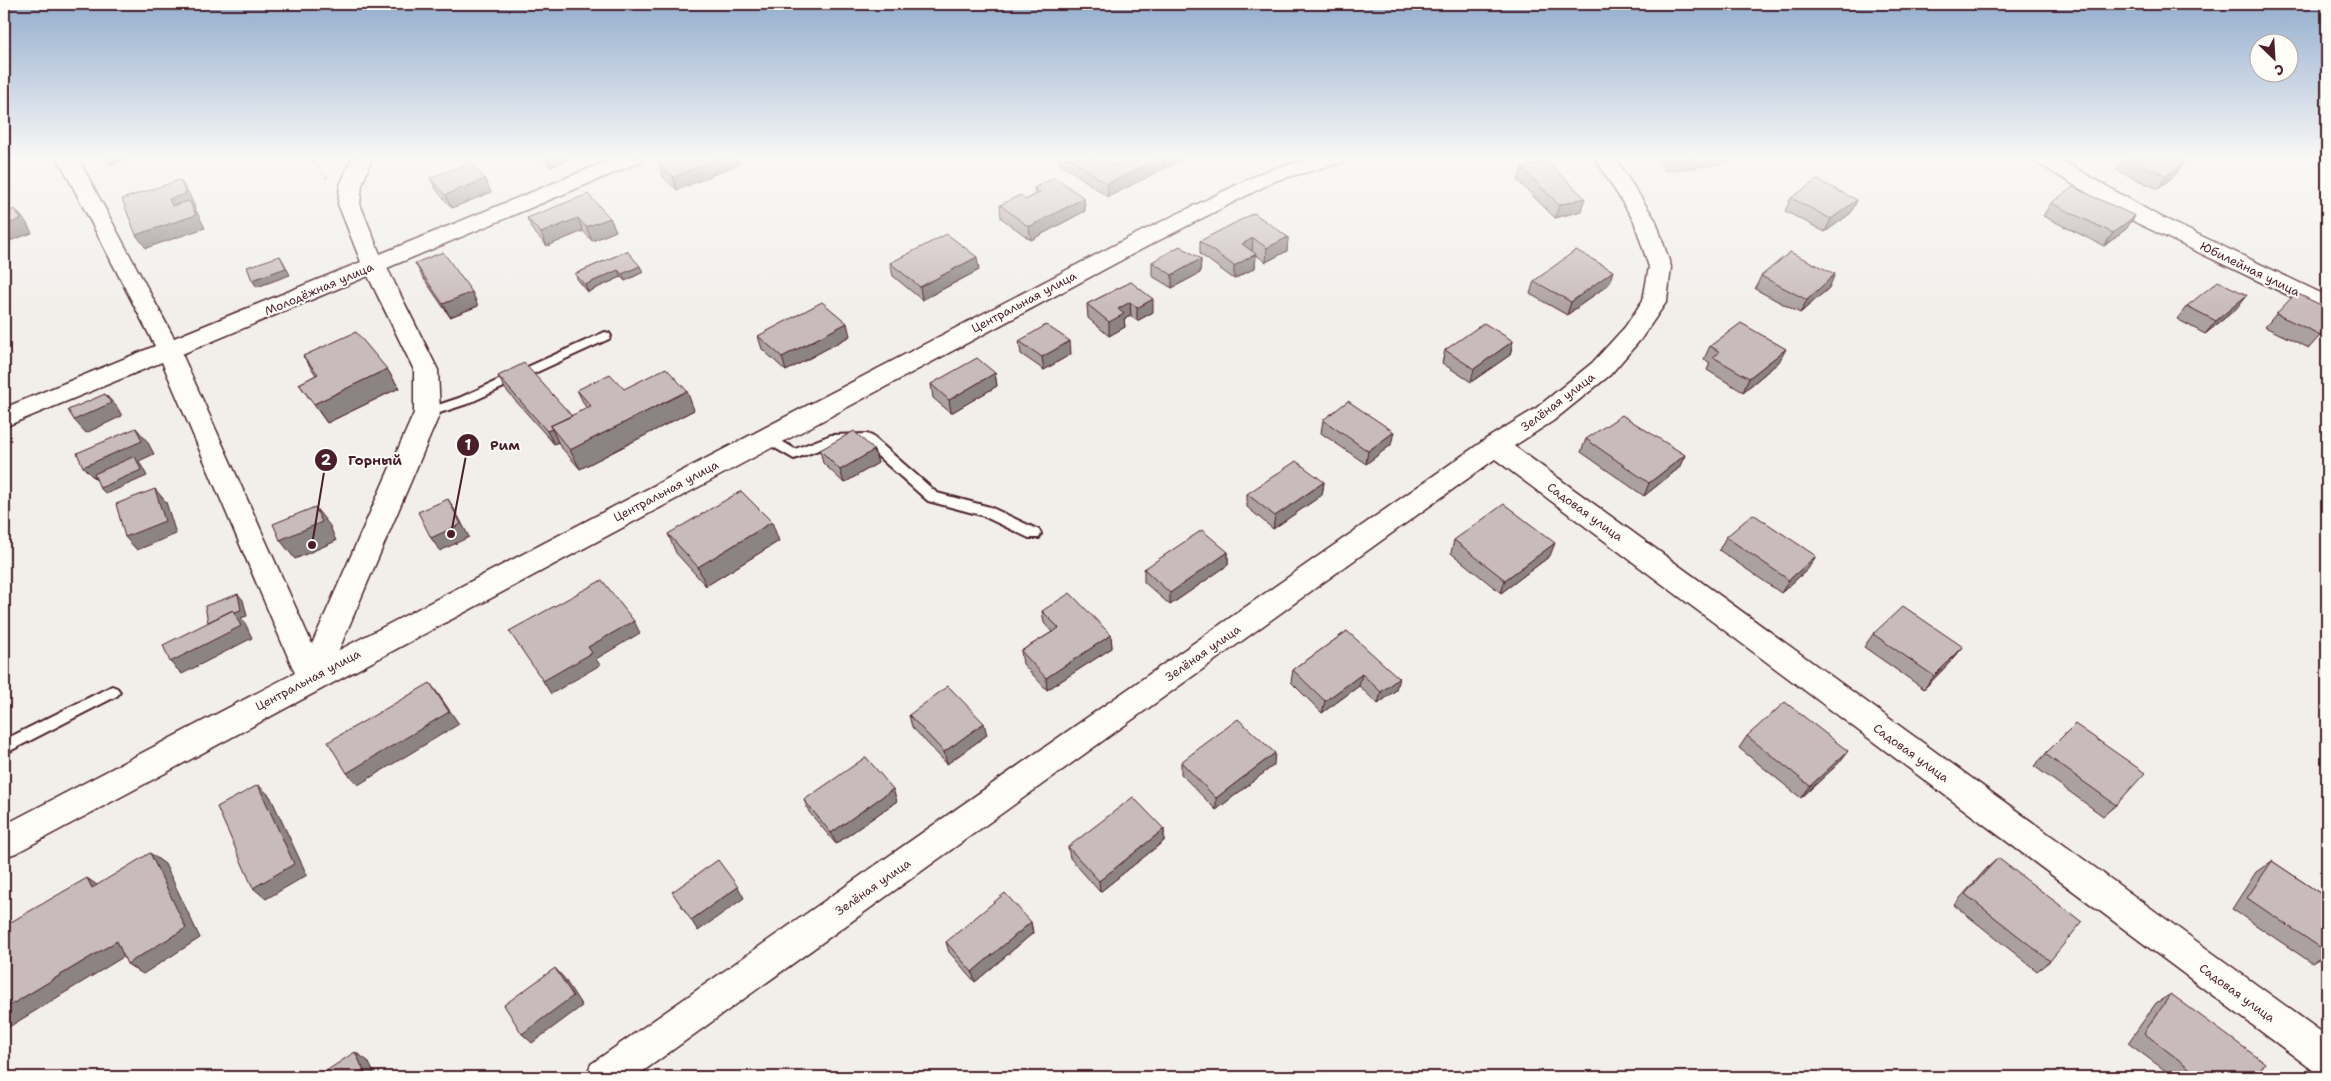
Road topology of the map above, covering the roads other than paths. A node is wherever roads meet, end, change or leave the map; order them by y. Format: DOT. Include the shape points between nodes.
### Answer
graph roads {
  1 [pos="95,208"];
  2 [pos="351,208"];
  3 [pos="512,208"];
  4 [pos="1202,208"];
  5 [pos="1636,208"];
  6 [pos="2129,208"];
  7 [pos="374,266"];
  8 [pos="2327,305"];
  9 [pos="605,336"];
  10 [pos="170,351"];
  11 [pos="427,413"];
  12 [pos="4,418"];
  13 [pos="773,441"];
  14 [pos="1495,446"];
  15 [pos="1034,534"];
  16 [pos="312,678"];
  17 [pos="112,692"];
  18 [pos="4,748"];
  19 [pos="4,842"];
  20 [pos="2327,1058"];
  21 [pos="604,1077"];
  1 -- 10 [label="street"];
  2 -- 7 [label="street"];
  3 -- 7 [label="street, Молодёжная улица"];
  4 -- 16 [label="street, Центральная улица"];
  5 -- 14 [label="street, Зелёная улица" via="1648,230 1660,267 1655,301 1634,333 1601,369 1544,415"];
  6 -- 8 [label="street, Юбилейная улица"];
  7 -- 10 [label="street, Молодёжная улица"];
  7 -- 11 [label="street" via="426,370"];
  9 -- 11 [label="lane" via="463,401"];
  10 -- 12 [label="street, Молодёжная улица"];
  10 -- 16 [label="street"];
  11 -- 16 [label="street"];
  13 -- 15 [label="lane" via="794,454 830,440 867,439 933,497 985,511"];
  14 -- 20 [label="street, Садовая улица"];
  14 -- 21 [label="street, Зелёная улица"];
  16 -- 19 [label="street, Центральная улица"];
  17 -- 18 [label="lane"];
}
